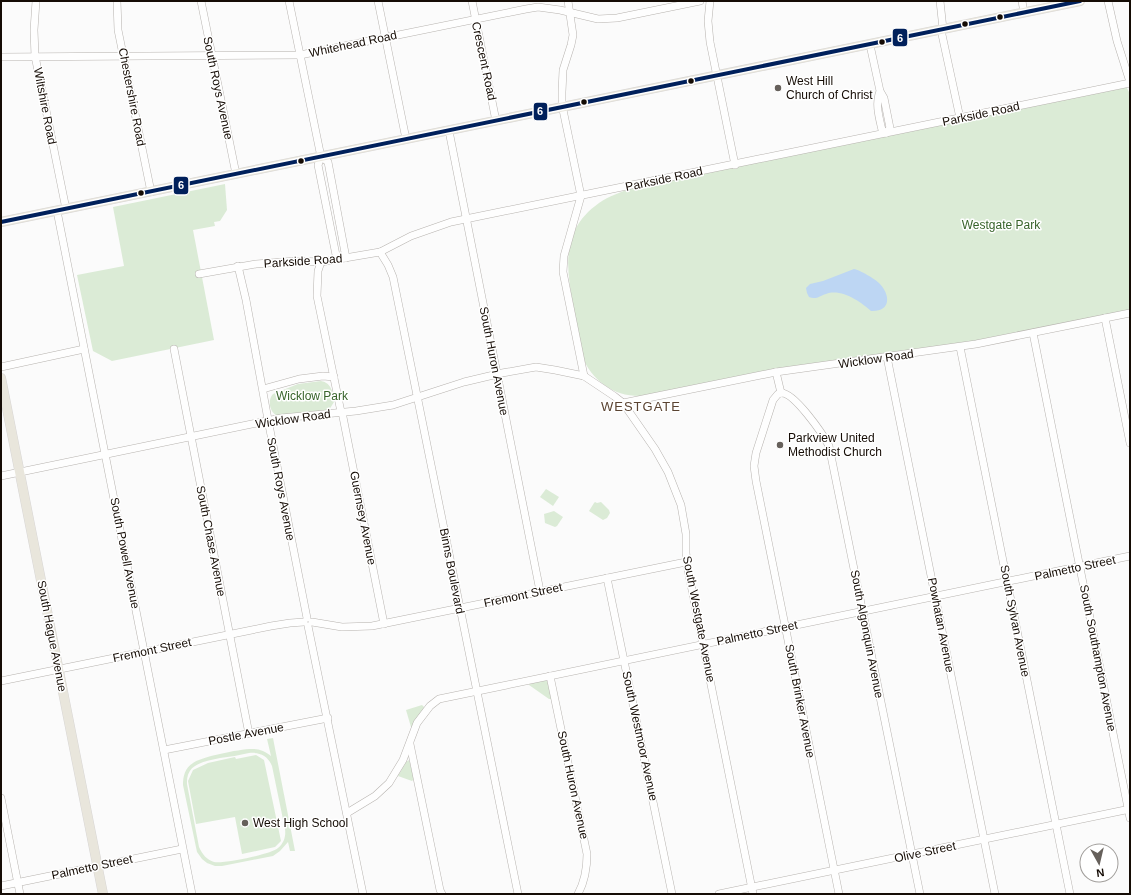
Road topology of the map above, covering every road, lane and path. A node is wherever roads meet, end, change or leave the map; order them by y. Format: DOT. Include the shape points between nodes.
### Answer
graph roads {
  1 [pos="36,1"];
  2 [pos="116,1"];
  3 [pos="201,1"];
  4 [pos="289,1"];
  5 [pos="378,1"];
  6 [pos="472,1"];
  7 [pos="568,1"];
  8 [pos="700,1"];
  9 [pos="710,1"];
  10 [pos="940,1"];
  11 [pos="1022,1"];
  12 [pos="1080,1"];
  13 [pos="1108,1"];
  14 [pos="1024,13"];
  15 [pos="571,14"];
  16 [pos="475,19"];
  17 [pos="942,30"];
  18 [pos="385,37"];
  19 [pos="870,45"];
  20 [pos="300,55"];
  21 [pos="35,56"];
  22 [pos="123,56"];
  23 [pos="212,56"];
  24 [pos="1,57"];
  25 [pos="718,76"];
  26 [pos="1130,83"];
  27 [pos="563,108"];
  28 [pos="960,118"];
  29 [pos="496,121"];
  30 [pos="449,131"];
  31 [pos="886,133"];
  32 [pos="406,139"];
  33 [pos="321,157"];
  34 [pos="735,165"];
  35 [pos="236,174"];
  36 [pos="151,192"];
  37 [pos="581,196"];
  38 [pos="62,210"];
  39 [pos="466,220"];
  40 [pos="1,222"];
  41 [pos="380,252"];
  42 [pos="346,258"];
  43 [pos="337,260"];
  44 [pos="321,262"];
  45 [pos="238,266"];
  46 [pos="200,274"];
  47 [pos="1130,313"];
  48 [pos="1105,318"];
  49 [pos="1033,333"];
  50 [pos="960,347"];
  51 [pos="174,349"];
  52 [pos="84,350"];
  53 [pos="887,357"];
  54 [pos="1,367"];
  55 [pos="776,372"];
  56 [pos="497,374"];
  57 [pos="334,376"];
  58 [pos="584,376"];
  59 [pos="1,378"];
  60 [pos="263,389"];
  61 [pos="781,394"];
  62 [pos="417,398"];
  63 [pos="622,403"];
  64 [pos="342,412"];
  65 [pos="268,421"];
  66 [pos="191,437"];
  67 [pos="1130,443"];
  68 [pos="106,454"];
  69 [pos="20,472"];
  70 [pos="1,476"];
  71 [pos="1130,556"];
  72 [pos="686,562"];
  73 [pos="1079,567"];
  74 [pos="607,578"];
  75 [pos="1007,582"];
  76 [pos="540,591"];
  77 [pos="935,596"];
  78 [pos="459,608"];
  79 [pos="863,611"];
  80 [pos="308,622"];
  81 [pos="384,624"];
  82 [pos="785,627"];
  83 [pos="230,634"];
  84 [pos="703,644"];
  85 [pos="144,651"];
  86 [pos="624,660"];
  87 [pos="59,669"];
  88 [pos="550,676"];
  89 [pos="1,681"];
  90 [pos="476,691"];
  91 [pos="328,718"];
  92 [pos="249,734"];
  93 [pos="410,743"];
  94 [pos="164,750"];
  95 [pos="1,798"];
  96 [pos="1129,809"];
  97 [pos="347,814"];
  98 [pos="1130,818"];
  99 [pos="1056,825"];
  100 [pos="984,839"];
  101 [pos="182,849"];
  102 [pos="912,854"];
  103 [pos="97,866"];
  104 [pos="834,870"];
  105 [pos="18,882"];
  106 [pos="1,886"];
  107 [pos="752,891"];
  108 [pos="20,894"];
  109 [pos="103,894"];
  110 [pos="192,894"];
  111 [pos="363,894"];
  112 [pos="442,894"];
  113 [pos="518,894"];
  114 [pos="578,894"];
  115 [pos="672,894"];
  116 [pos="719,894"];
  117 [pos="839,894"];
  118 [pos="920,894"];
  119 [pos="995,894"];
  120 [pos="1070,894"];
  1 -- 21 [label="street, Wiltshire Road"];
  2 -- 22 [label="street, Chestershire Road"];
  3 -- 23 [label="street, South Roys Avenue"];
  4 -- 20 [label="street"];
  5 -- 18 [label="street"];
  6 -- 16 [label="street, Crescent Road"];
  7 -- 15 [label="street"];
  8 -- 15 [label="street, Whitehead Road" via="617,18 598,19"];
  9 -- 25 [label="street" via="710,42"];
  10 -- 17 [label="street"];
  11 -- 14 [label="street"];
  12 -- 14 [label="main road"];
  13 -- 26 [label="street"];
  14 -- 17 [label="main road"];
  15 -- 16 [label="street, Whitehead Road" via="538,7"];
  15 -- 27 [label="street" via="573,35 564,70"];
  16 -- 18 [label="street, Whitehead Road"];
  16 -- 29 [label="street, Crescent Road"];
  17 -- 19 [label="main road"];
  17 -- 28 [label="street"];
  18 -- 20 [label="street, Whitehead Road"];
  18 -- 32 [label="street"];
  19 -- 25 [label="main road"];
  19 -- 31 [label="street" via="880,91 877,99 879,115 882,130"];
  20 -- 23 [label="street, Whitehead Road"];
  20 -- 33 [label="street"];
  21 -- 22 [label="street, Whitehead Road"];
  21 -- 24 [label="street, Whitehead Road"];
  21 -- 38 [label="street, Wiltshire Road"];
  22 -- 23 [label="street, Whitehead Road"];
  22 -- 36 [label="street, Chestershire Road"];
  23 -- 35 [label="street, South Roys Avenue"];
  25 -- 27 [label="main road"];
  25 -- 34 [label="street"];
  26 -- 28 [label="street, Parkside Road"];
  27 -- 29 [label="main road"];
  27 -- 37 [label="street"];
  28 -- 31 [label="street, Parkside Road"];
  29 -- 30 [label="main road"];
  30 -- 32 [label="main road"];
  30 -- 39 [label="street, South Huron Avenue"];
  31 -- 34 [label="street, Parkside Road"];
  32 -- 33 [label="main road"];
  33 -- 35 [label="main road"];
  33 -- 42 [label="street" via="328,162"];
  33 -- 43 [label="street" via="318,165"];
  34 -- 37 [label="street, Parkside Road"];
  35 -- 36 [label="main road"];
  36 -- 38 [label="main road"];
  37 -- 39 [label="street, Parkside Road"];
  37 -- 58 [label="street" via="564,256 563,272"];
  38 -- 40 [label="main road"];
  38 -- 52 [label="street, South Powell Avenue"];
  39 -- 41 [label="street, Parkside Road" via="429,229"];
  39 -- 56 [label="street, South Huron Avenue"];
  41 -- 42 [label="street, Parkside Road"];
  41 -- 62 [label="street, Binns Boulevard" via="393,278"];
  42 -- 43 [label="street, Parkside Road"];
  43 -- 44 [label="street, Parkside Road"];
  44 -- 45 [label="street, Parkside Road" via="296,261"];
  44 -- 57 [label="street, Guernsey Avenue" via="317,296"];
  45 -- 46 [label="street, Parkside Road"];
  45 -- 60 [label="street, South Roys Avenue"];
  47 -- 48 [label="street, Wicklow Road"];
  48 -- 49 [label="street, Wicklow Road"];
  48 -- 67 [label="street"];
  49 -- 50 [label="street, Wicklow Road"];
  49 -- 73 [label="street, South Southampton Avenue"];
  50 -- 53 [label="street, Wicklow Road"];
  50 -- 75 [label="street, South Sylvan Avenue"];
  51 -- 66 [label="street, South Chase Avenue"];
  52 -- 54 [label="street"];
  52 -- 68 [label="street, South Powell Avenue"];
  53 -- 55 [label="street, Wicklow Road"];
  53 -- 77 [label="street, Powhatan Avenue"];
  55 -- 61 [label="street"];
  55 -- 63 [label="street, Wicklow Road"];
  56 -- 58 [label="street, Wicklow Road" via="536,367"];
  56 -- 62 [label="street, Wicklow Road"];
  56 -- 76 [label="street, South Huron Avenue"];
  57 -- 60 [label="street" via="299,379"];
  57 -- 64 [label="street, Guernsey Avenue"];
  58 -- 63 [label="street, South Westgate Avenue"];
  59 -- 69 [label="main road, South Hague Avenue"];
  60 -- 65 [label="street, South Roys Avenue"];
  61 -- 79 [label="street, South Algonquin Avenue" via="790,396 820,430 828,446"];
  61 -- 82 [label="street, South Brinker Avenue" via="774,400 767,418 754,466"];
  62 -- 64 [label="street, Wicklow Road" via="393,405"];
  62 -- 78 [label="street, Binns Boulevard"];
  63 -- 72 [label="street, South Westgate Avenue" via="655,449 678,494 684,515"];
  64 -- 65 [label="street, Wicklow Road"];
  64 -- 81 [label="street, Guernsey Avenue"];
  65 -- 66 [label="street, Wicklow Road"];
  65 -- 80 [label="street, South Roys Avenue"];
  66 -- 68 [label="street, Wicklow Road"];
  66 -- 83 [label="street, South Chase Avenue"];
  68 -- 69 [label="street, Wicklow Road"];
  68 -- 85 [label="street, South Powell Avenue"];
  69 -- 70 [label="street, Wicklow Road"];
  69 -- 87 [label="main road, South Hague Avenue"];
  71 -- 73 [label="street, Palmetto Street"];
  72 -- 74 [label="street, Fremont Street"];
  72 -- 84 [label="street, South Westgate Avenue"];
  73 -- 75 [label="street, Palmetto Street"];
  73 -- 96 [label="street, South Southampton Avenue"];
  74 -- 76 [label="street, Fremont Street"];
  74 -- 86 [label="street, South Westmoor Avenue"];
  75 -- 77 [label="street, Palmetto Street"];
  75 -- 99 [label="street, South Sylvan Avenue"];
  76 -- 78 [label="street, Fremont Street"];
  77 -- 79 [label="street, Palmetto Street"];
  77 -- 100 [label="street, Powhatan Avenue"];
  78 -- 81 [label="street, Fremont Street"];
  78 -- 90 [label="street, Binns Boulevard"];
  79 -- 82 [label="street, Palmetto Street"];
  79 -- 102 [label="street, South Algonquin Avenue"];
  80 -- 81 [label="street, Fremont Street" via="348,627"];
  80 -- 83 [label="street, Fremont Street" via="290,622"];
  80 -- 91 [label="street, South Roys Avenue"];
  82 -- 84 [label="street, Palmetto Street"];
  82 -- 104 [label="street, South Brinker Avenue"];
  83 -- 85 [label="street, Fremont Street"];
  83 -- 92 [label="street, South Chase Avenue"];
  84 -- 86 [label="street, Palmetto Street"];
  84 -- 107 [label="street, South Westgate Avenue"];
  85 -- 87 [label="street, Fremont Street"];
  85 -- 94 [label="street, South Powell Avenue"];
  86 -- 88 [label="street, Palmetto Street"];
  86 -- 115 [label="street, South Westmoor Avenue"];
  87 -- 89 [label="street, Fremont Street"];
  87 -- 103 [label="main road, South Hague Avenue"];
  88 -- 90 [label="street, Palmetto Street"];
  88 -- 114 [label="street, South Huron Avenue" via="587,854 587,868"];
  90 -- 93 [label="street, Palmetto Street" via="439,699 430,706 417,723"];
  90 -- 113 [label="street, Binns Boulevard"];
  91 -- 92 [label="street, Postle Avenue"];
  91 -- 97 [label="street, South Roys Avenue"];
  92 -- 94 [label="street, Postle Avenue"];
  93 -- 97 [label="street, Palmetto Street" via="389,782 376,796"];
  93 -- 112 [label="street"];
  94 -- 101 [label="street, South Powell Avenue"];
  95 -- 105 [label="street"];
  96 -- 98 [label="street, South Southampton Avenue"];
  96 -- 99 [label="street, Olive Street"];
  97 -- 111 [label="street, South Roys Avenue"];
  99 -- 100 [label="street, Olive Street"];
  99 -- 120 [label="street, South Sylvan Avenue"];
  100 -- 102 [label="street, Olive Street"];
  100 -- 119 [label="street, Powhatan Avenue"];
  101 -- 103 [label="street, Palmetto Street"];
  101 -- 110 [label="street, South Powell Avenue"];
  102 -- 104 [label="street, Olive Street"];
  102 -- 118 [label="street, South Algonquin Avenue"];
  103 -- 105 [label="street, Palmetto Street"];
  103 -- 109 [label="main road, South Hague Avenue"];
  104 -- 107 [label="street, Olive Street"];
  104 -- 117 [label="street, South Brinker Avenue"];
  105 -- 106 [label="street, Palmetto Street"];
  105 -- 108 [label="street"];
  107 -- 116 [label="street, Olive Street"];
}
